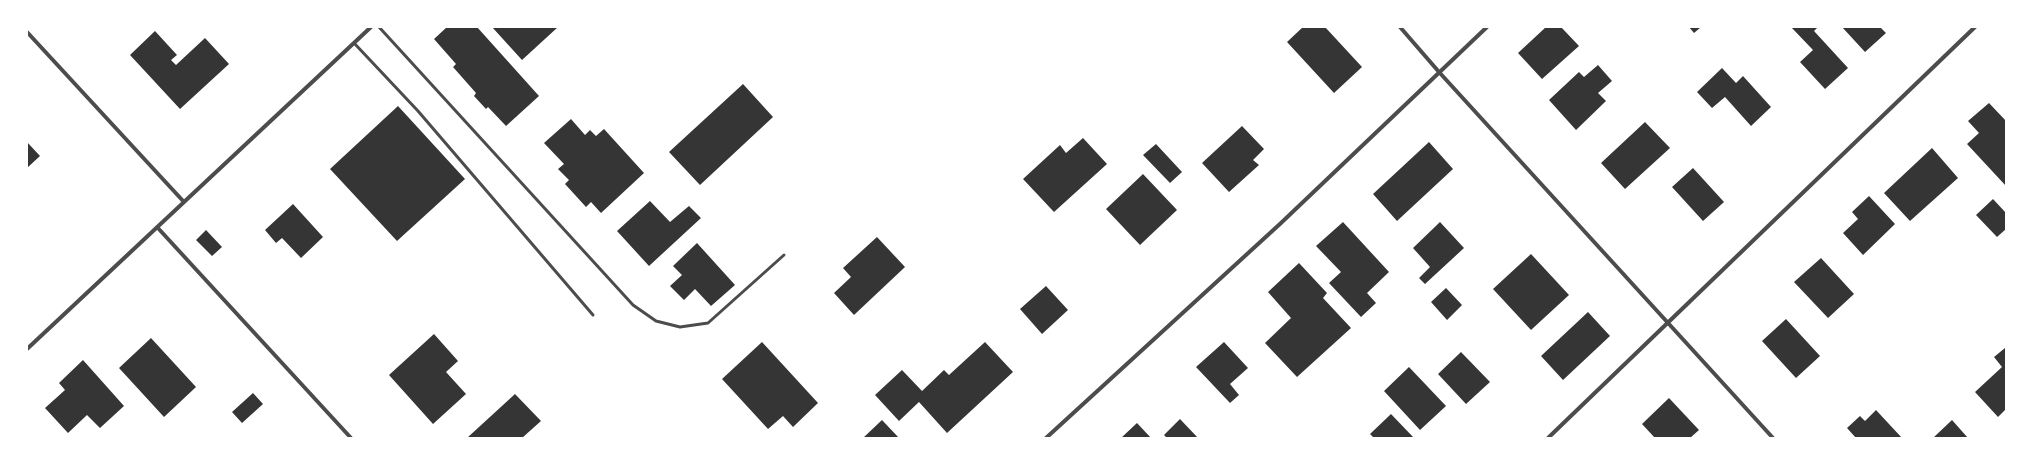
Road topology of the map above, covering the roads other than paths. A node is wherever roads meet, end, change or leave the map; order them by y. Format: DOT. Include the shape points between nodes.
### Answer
graph roads {
  1 [pos="371,27"];
  2 [pos="379,27"];
  3 [pos="1400,27"];
  4 [pos="1487,27"];
  5 [pos="1975,27"];
  6 [pos="27,32"];
  7 [pos="354,43"];
  8 [pos="1439,72"];
  9 [pos="184,202"];
  10 [pos="157,227"];
  11 [pos="784,254"];
  12 [pos="593,315"];
  13 [pos="1668,324"];
  14 [pos="27,349"];
  15 [pos="351,438"];
  16 [pos="1046,438"];
  17 [pos="1548,438"];
  18 [pos="1773,438"];
  1 -- 7 [label="street"];
  2 -- 11 [label="lane" via="633,305 656,322 680,327 708,323"];
  3 -- 8 [label="street"];
  4 -- 8 [label="street"];
  5 -- 13 [label="street"];
  6 -- 9 [label="street"];
  7 -- 9 [label="street"];
  7 -- 12 [label="lane" via="423,117"];
  8 -- 13 [label="street"];
  8 -- 16 [label="street" via="1281,223"];
  9 -- 10 [label="street"];
  10 -- 14 [label="street"];
  10 -- 15 [label="street"];
  13 -- 17 [label="street"];
  13 -- 18 [label="street"];
}
